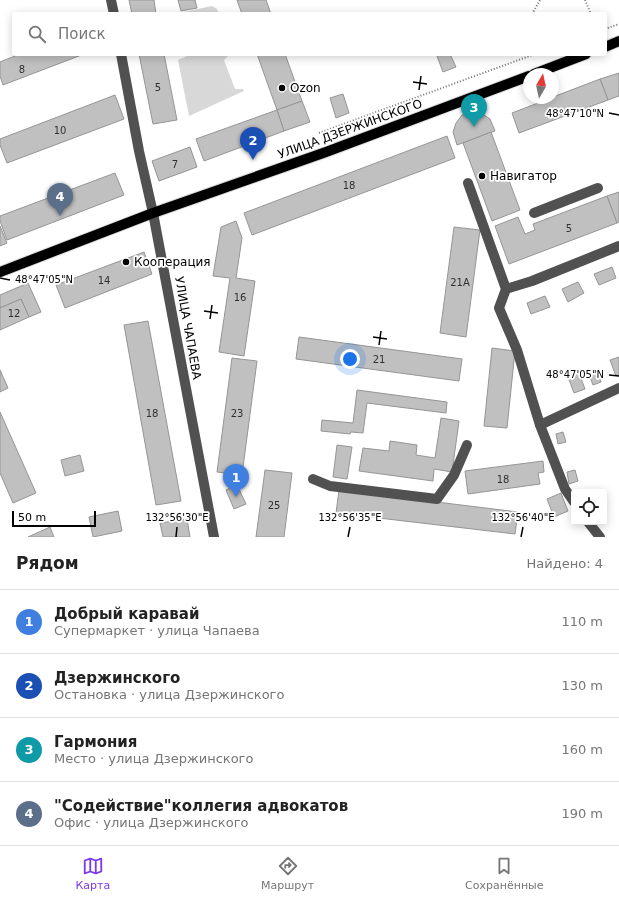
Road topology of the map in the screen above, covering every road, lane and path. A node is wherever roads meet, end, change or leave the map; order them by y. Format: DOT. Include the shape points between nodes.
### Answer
graph roads {
  1 [pos="111,0"];
  2 [pos="540,0"];
  3 [pos="585,0"];
  4 [pos="114,12"];
  5 [pos="533,12"];
  6 [pos="590,12"];
  7 [pos="619,24"];
  8 [pos="607,28"];
  9 [pos="619,41"];
  10 [pos="607,46"];
  11 [pos="121,56"];
  12 [pos="530,56"];
  13 [pos="581,56"];
  14 [pos="550,68"];
  15 [pos="523,78"];
  16 [pos="319,133"];
  17 [pos="468,183"];
  18 [pos="598,188"];
  19 [pos="154,213"];
  20 [pos="534,213"];
  21 [pos="619,246"];
  22 [pos="0,272"];
  23 [pos="506,289"];
  24 [pos="619,388"];
  25 [pos="540,425"];
  26 [pos="467,445"];
  27 [pos="313,479"];
  28 [pos="571,498"];
  29 [pos="590,525"];
  30 [pos="214,537"];
  31 [pos="600,537"];
  1 -- 4 [label="street"];
  2 -- 5 [label="path"];
  3 -- 6 [label="path"];
  7 -- 8 [label="path"];
  9 -- 10 [label="main road"];
  11 -- 19 [label="street, УЛИЦА ЧАПАЕВА" via="139,151"];
  12 -- 16 [label="path"];
  13 -- 14 [label="main road"];
  15 -- 19 [label="main road, УЛИЦА ДЗЕРЖИНСКОГО"];
  17 -- 23 [label="street"];
  18 -- 20 [label="street"];
  19 -- 22 [label="main road, УЛИЦА ДЗЕРЖИНСКОГО"];
  19 -- 30 [label="street, УЛИЦА ЧАПАЕВА"];
  21 -- 23 [label="street"];
  23 -- 25 [label="street" via="500,308 518,350"];
  24 -- 25 [label="street"];
  25 -- 28 [label="street" via="565,489"];
  26 -- 27 [label="street" via="454,475 437,499 330,486"];
  29 -- 31 [label="street"];
}
